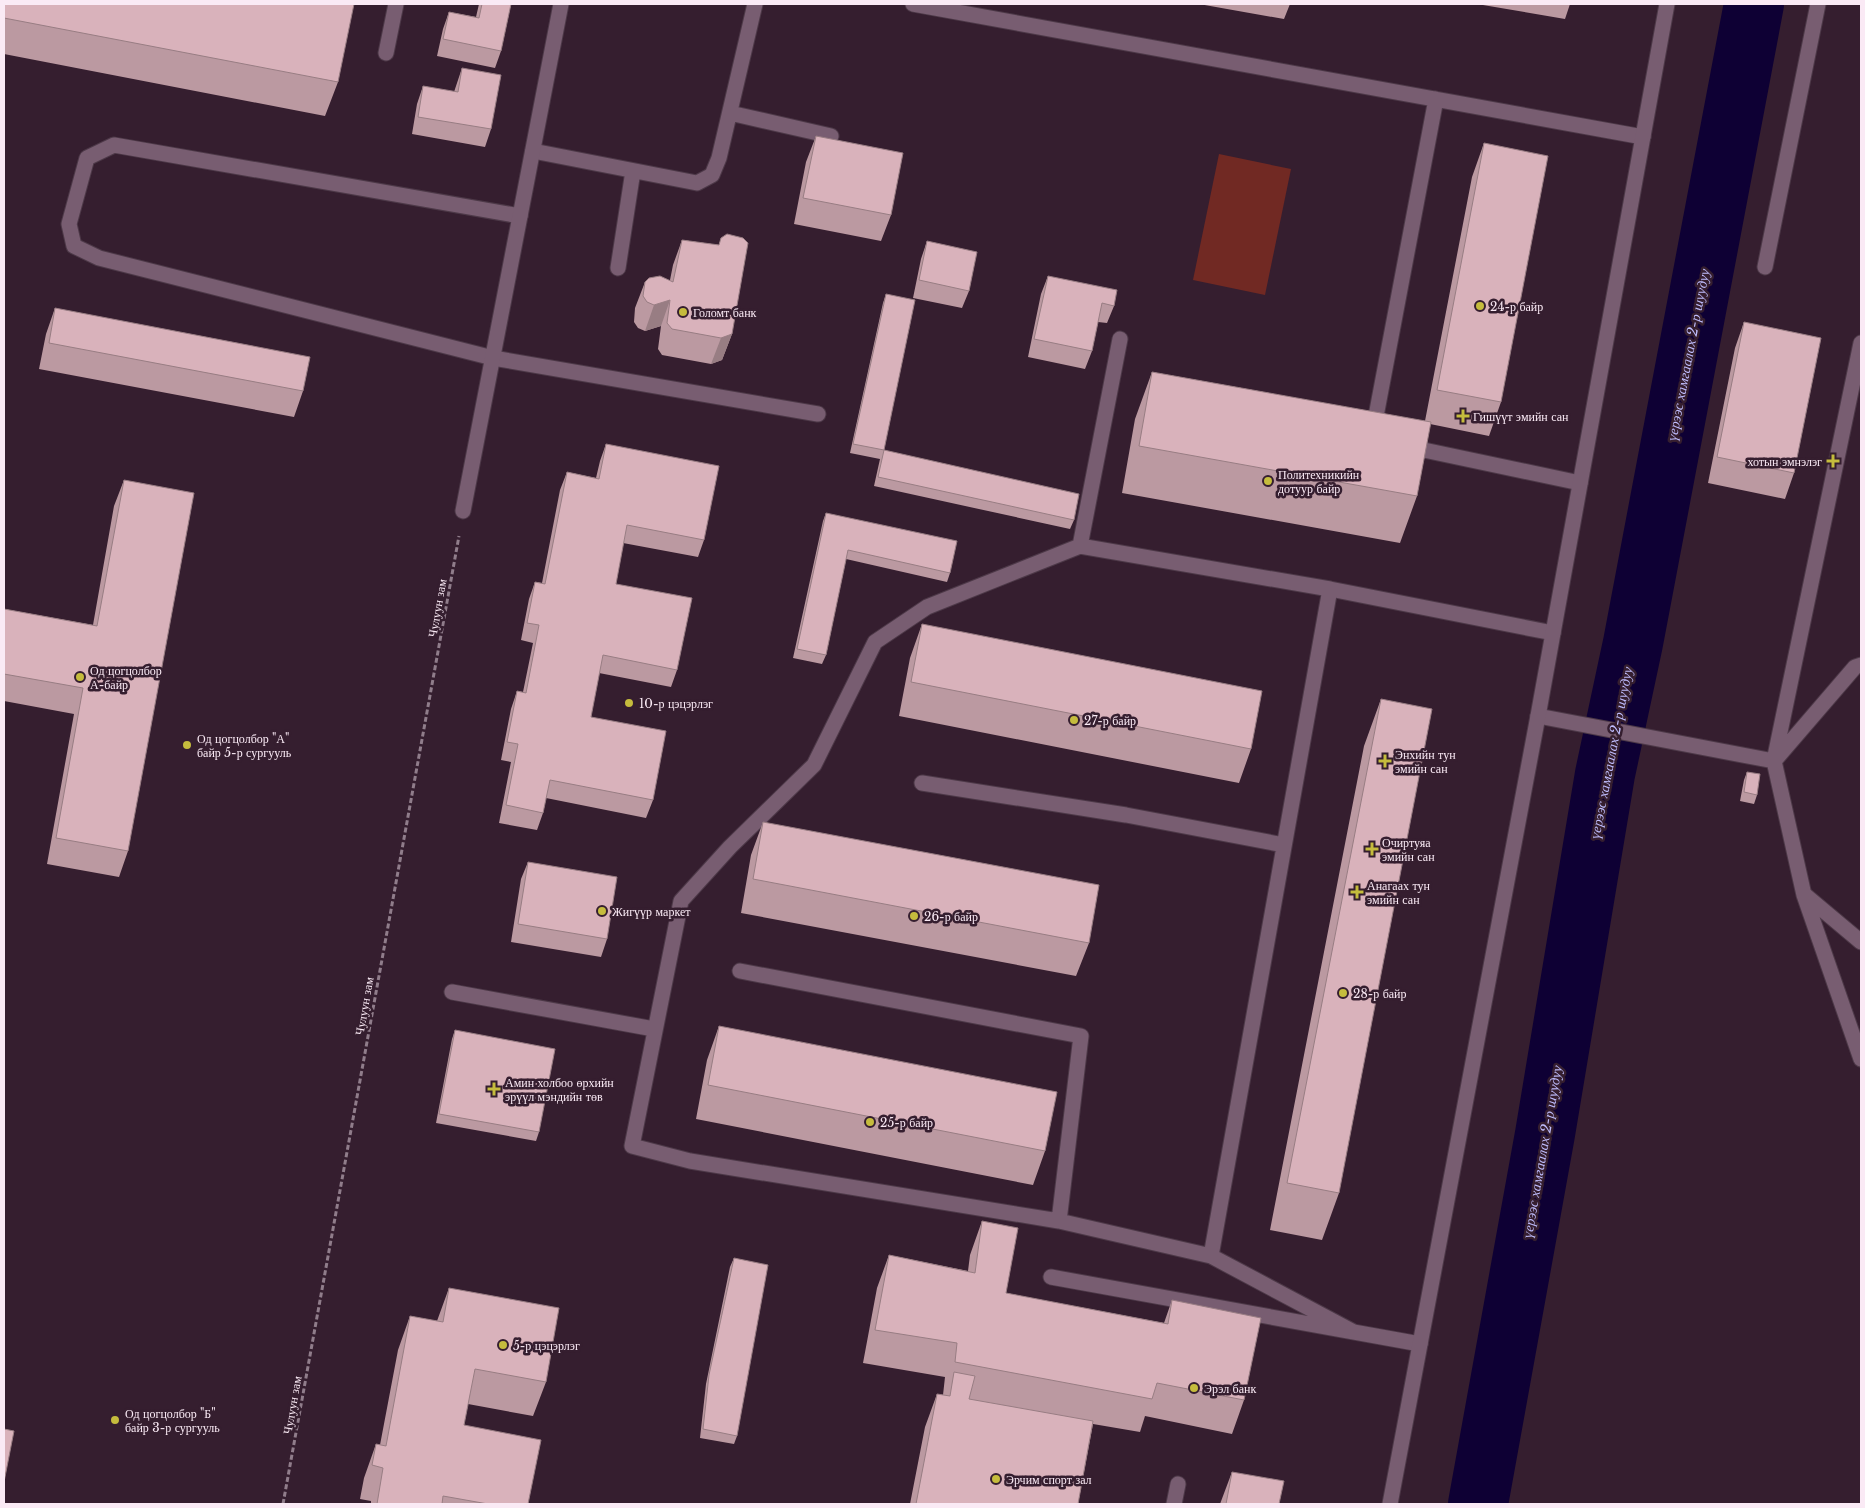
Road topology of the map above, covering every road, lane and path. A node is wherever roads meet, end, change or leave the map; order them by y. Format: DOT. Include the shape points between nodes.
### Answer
graph roads {
  1 [pos="396,4"];
  2 [pos="561,4"];
  3 [pos="755,4"];
  4 [pos="913,4"];
  5 [pos="1667,4"];
  6 [pos="1818,4"];
  7 [pos="386,53"];
  8 [pos="1436,99"];
  9 [pos="730,113"];
  10 [pos="831,136"];
  11 [pos="1643,137"];
  12 [pos="533,151"];
  13 [pos="632,171"];
  14 [pos="520,216"];
  15 [pos="1765,267"];
  16 [pos="618,268"];
  17 [pos="1120,339"];
  18 [pos="1861,343"];
  19 [pos="493,358"];
  20 [pos="818,414"];
  21 [pos="1580,483"];
  22 [pos="463,512"];
  23 [pos="1080,546"];
  24 [pos="1330,589"];
  25 [pos="1553,633"];
  26 [pos="1861,665"];
  27 [pos="1538,716"];
  28 [pos="1774,761"];
  29 [pos="922,783"];
  30 [pos="1284,845"];
  31 [pos="1804,895"];
  32 [pos="1861,942"];
  33 [pos="740,971"];
  34 [pos="452,992"];
  35 [pos="654,1029"];
  36 [pos="1861,1060"];
  37 [pos="1059,1221"];
  38 [pos="1210,1256"];
  39 [pos="1051,1277"];
  40 [pos="1352,1331"];
  41 [pos="1420,1344"];
  42 [pos="1178,1484"];
  43 [pos="283,1504"];
  44 [pos="1174,1504"];
  45 [pos="1390,1504"];
  1 -- 7 [label="main road"];
  2 -- 12 [label="main road"];
  3 -- 9 [label="main road"];
  4 -- 8 [label="main road"];
  5 -- 11 [label="main road"];
  6 -- 15 [label="main road"];
  8 -- 11 [label="main road"];
  8 -- 21 [label="main road" via="1377,440"];
  9 -- 10 [label="main road"];
  9 -- 13 [label="main road" via="712,175 697,184"];
  11 -- 21 [label="main road"];
  12 -- 13 [label="main road"];
  12 -- 14 [label="main road"];
  13 -- 16 [label="main road"];
  14 -- 19 [label="main road"];
  14 -- 19 [label="main road" via="114,145 86,158 69,224 74,246 99,258"];
  17 -- 23 [label="main road"];
  18 -- 28 [label="main road"];
  19 -- 20 [label="main road"];
  19 -- 22 [label="main road"];
  21 -- 25 [label="main road"];
  22 -- 43 [label="path, Чулуун зам"];
  23 -- 24 [label="main road"];
  23 -- 35 [label="main road" via="927,607 875,642 814,765 681,901"];
  24 -- 25 [label="main road"];
  24 -- 30 [label="main road"];
  25 -- 27 [label="main road"];
  26 -- 28 [label="main road" via="1855,667"];
  27 -- 28 [label="main road"];
  27 -- 41 [label="main road"];
  28 -- 31 [label="main road"];
  29 -- 30 [label="main road" via="1126,815"];
  30 -- 38 [label="main road"];
  31 -- 32 [label="main road"];
  31 -- 36 [label="main road"];
  33 -- 37 [label="main road" via="1081,1036"];
  34 -- 35 [label="main road"];
  35 -- 37 [label="main road" via="632,1146 690,1162"];
  37 -- 38 [label="main road"];
  38 -- 40 [label="main road"];
  39 -- 40 [label="main road"];
  40 -- 41 [label="main road"];
  41 -- 45 [label="main road"];
  42 -- 44 [label="main road"];
}
